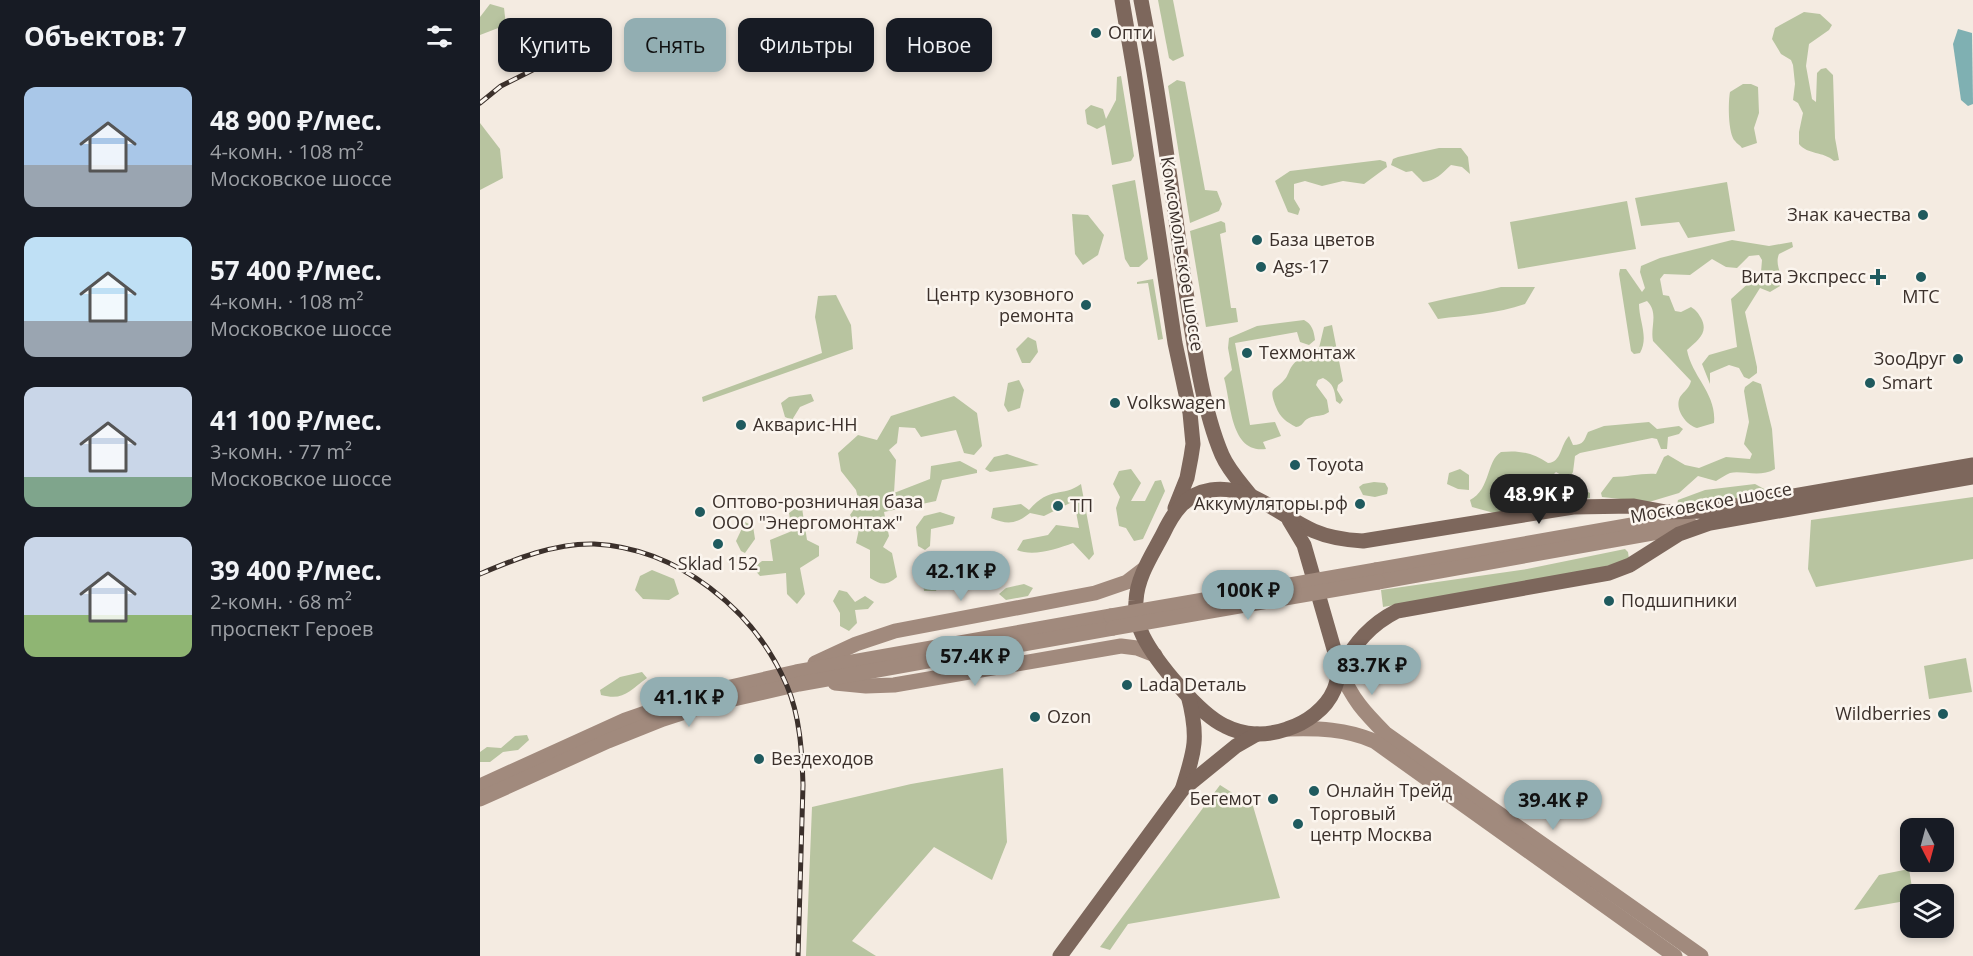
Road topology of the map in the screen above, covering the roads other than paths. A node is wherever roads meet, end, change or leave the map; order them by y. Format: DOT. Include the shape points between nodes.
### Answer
graph roads {
  1 [pos="1122,0"];
  2 [pos="1141,0"];
  3 [pos="1973,465"];
  4 [pos="1973,477"];
  5 [pos="1251,496"];
  6 [pos="1174,511"];
  7 [pos="1285,516"];
  8 [pos="1708,517"];
  9 [pos="1144,569"];
  10 [pos="1155,655"];
  11 [pos="1340,670"];
  12 [pos="798,678"];
  13 [pos="1188,695"];
  14 [pos="1288,729"];
  15 [pos="1257,734"];
  16 [pos="480,786"];
  17 [pos="1182,790"];
  18 [pos="480,799"];
  19 [pos="1059,956"];
  20 [pos="1675,956"];
  21 [pos="1701,956"];
  1 -- 6 [label="main road, Комсомольское шоссе" via="1175,343 1190,413 1191,457"];
  2 -- 5 [label="main road, Комсомольское шоссе" via="1193,334 1209,410 1223,456"];
  3 -- 8 [label="main road, Московское шоссе"];
  4 -- 8 [label="main road, Московское шоссе"];
  5 -- 6 [label="main road" via="1211,490 1191,497"];
  5 -- 7 [label="main road"];
  6 -- 9 [label="main road, Комсомольское шоссе"];
  7 -- 8 [label="main road" via="1336,539 1363,541 1573,507 1634,506"];
  7 -- 11 [label="main road" via="1304,545"];
  8 -- 11 [label="main road" via="1630,565 1609,573 1397,611 1378,620 1364,633"];
  8 -- 12 [label="main road, Московское шоссе, bridge"];
  9 -- 10 [label="main road, Комсомольское шоссе" via="1138,585 1137,618"];
  9 -- 12 [label="main road" via="1127,582 1081,597 895,631 856,644"];
  10 -- 12 [label="main road" via="1121,646 894,685"];
  10 -- 13 [label="main road, Комсомольское шоссе"];
  11 -- 14 [label="main road" via="1325,705 1311,718"];
  11 -- 21 [label="main road" via="1360,708 1386,734"];
  12 -- 16 [label="main road, Московское шоссе" via="700,694 659,707"];
  12 -- 18 [label="main road, Московское шоссе" via="663,719"];
  13 -- 15 [label="main road, Комсомольское шоссе" via="1224,726"];
  13 -- 17 [label="main road" via="1195,723 1195,750"];
  14 -- 15 [label="main road"];
  14 -- 20 [label="main road" via="1355,733 1374,741"];
  15 -- 17 [label="main road"];
  17 -- 19 [label="main road"];
}
